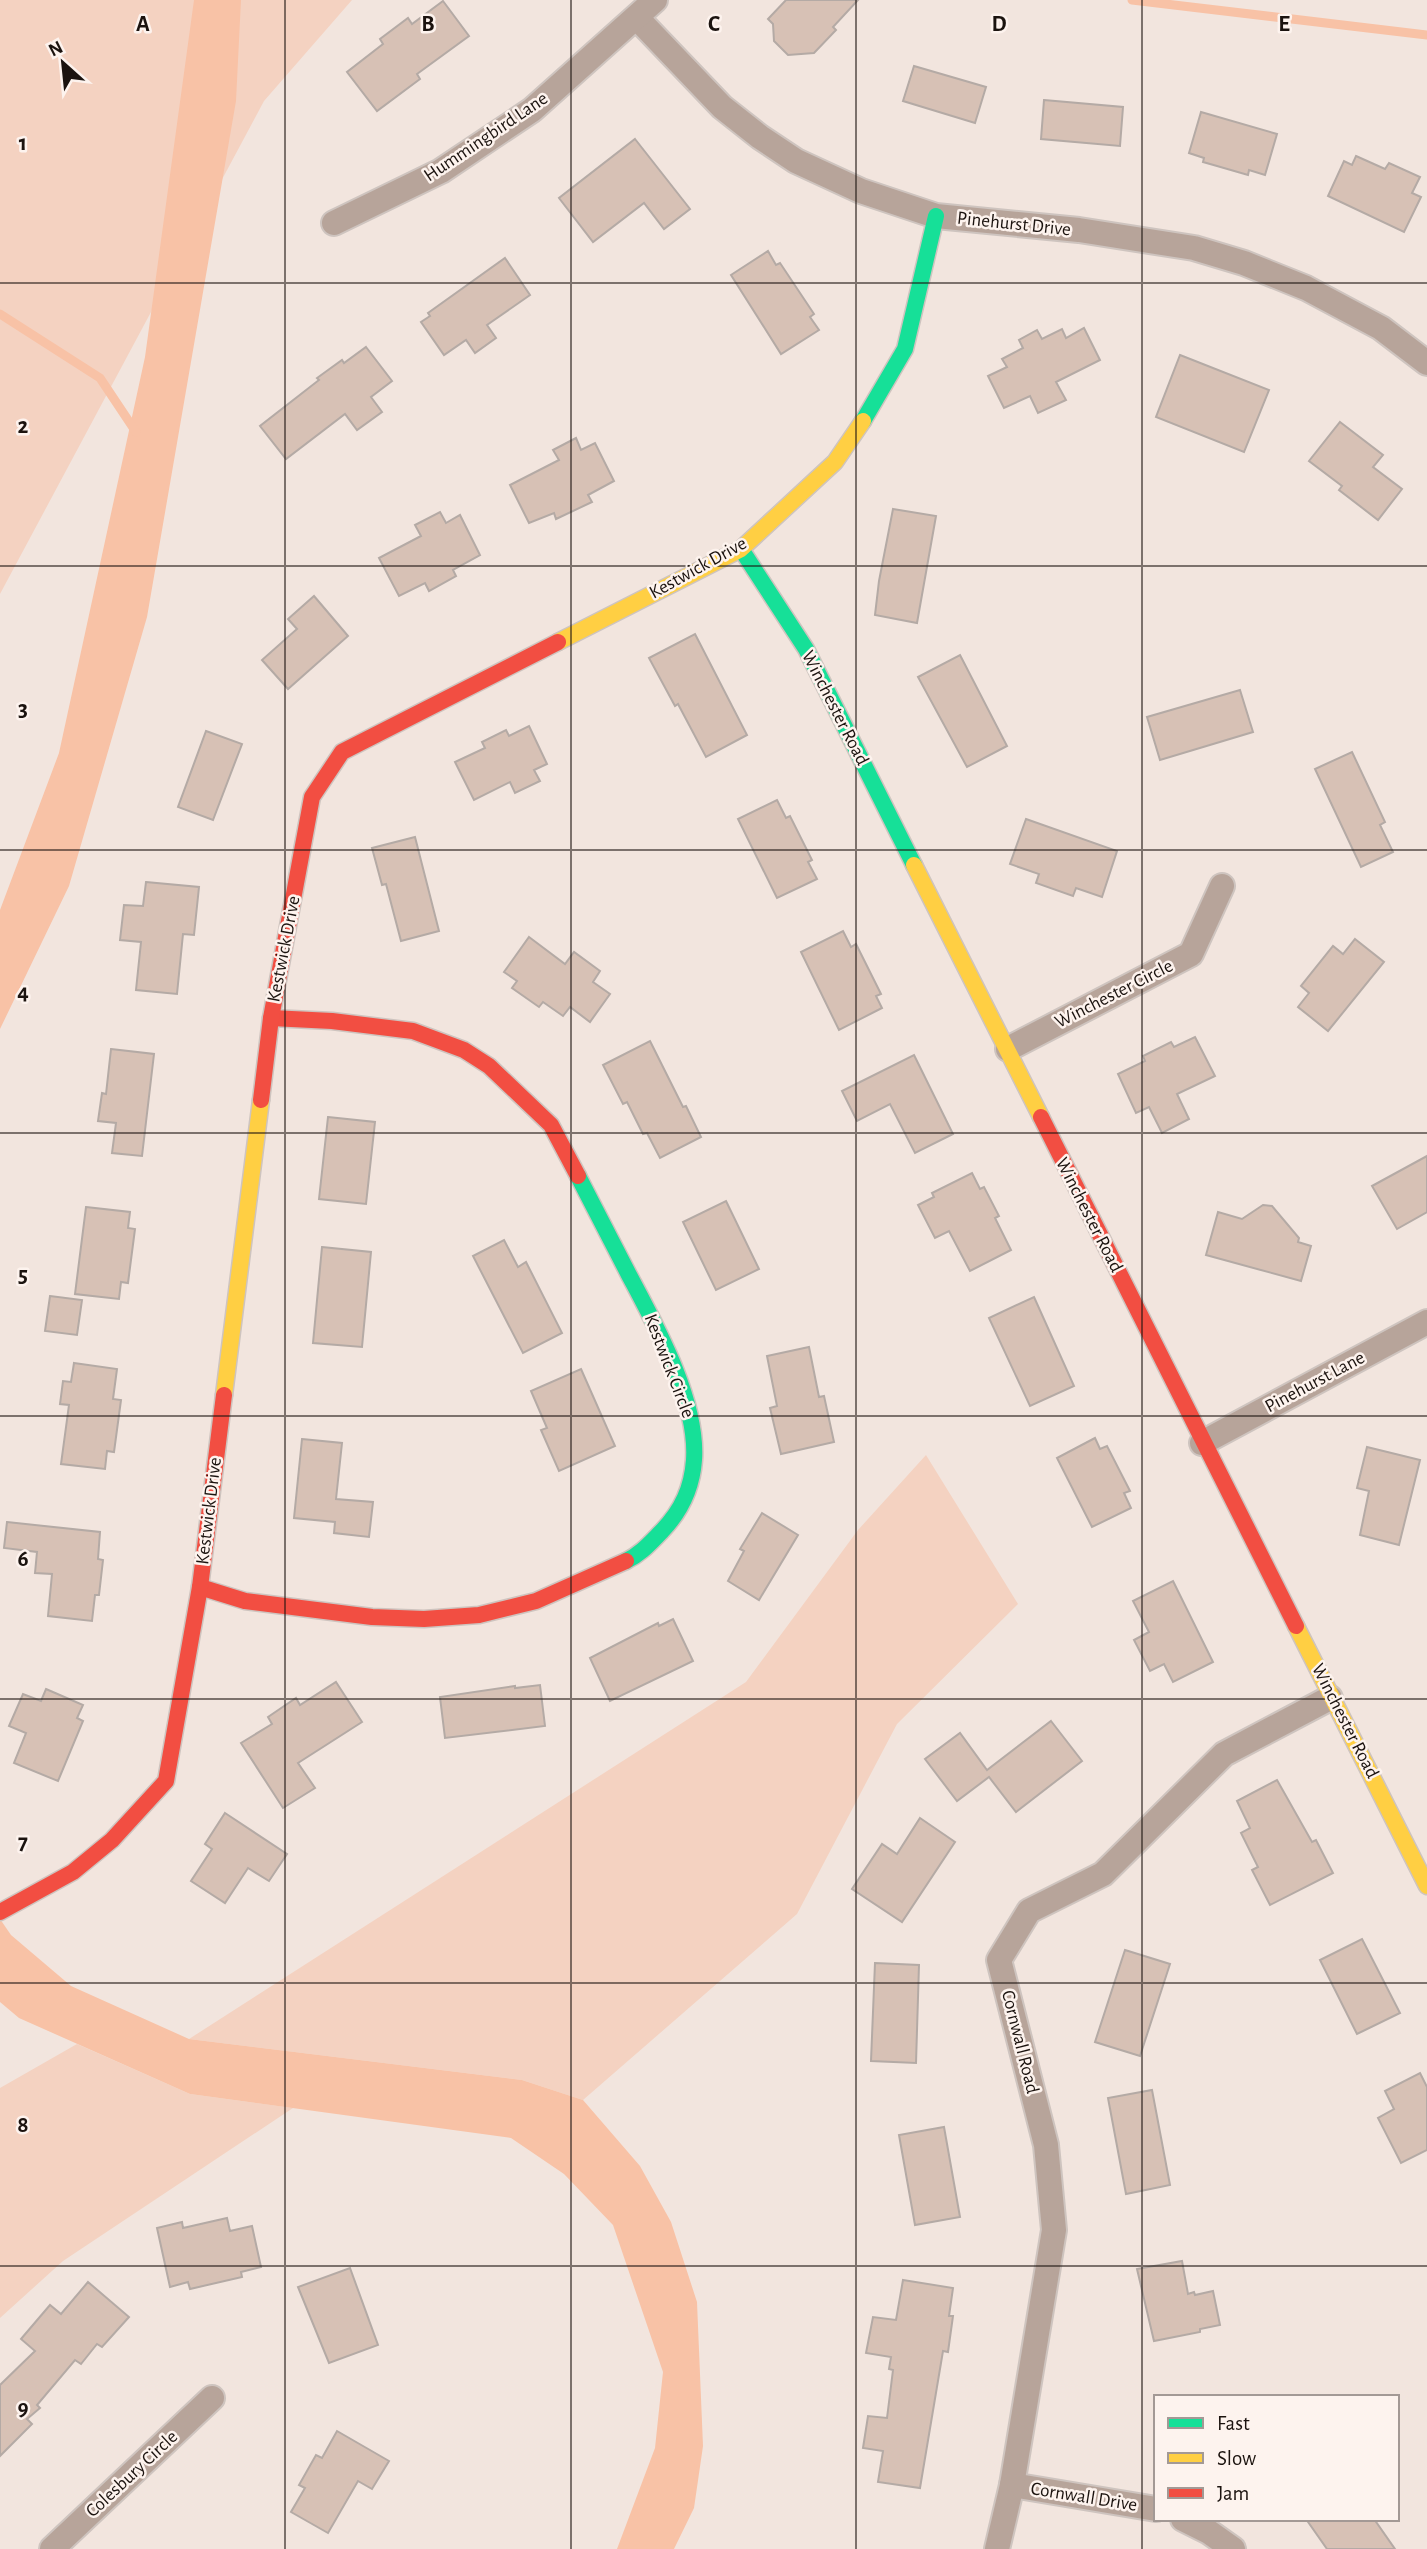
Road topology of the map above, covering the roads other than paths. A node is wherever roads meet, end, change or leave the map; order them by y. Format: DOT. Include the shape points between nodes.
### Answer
graph roads {
  1 [pos="655,0"];
  2 [pos="637,18"];
  3 [pos="936,216"];
  4 [pos="334,223"];
  5 [pos="1427,363"];
  6 [pos="741,549"];
  7 [pos="1222,886"];
  8 [pos="271,1018"];
  9 [pos="1008,1049"];
  10 [pos="1427,1322"];
  11 [pos="1202,1443"];
  12 [pos="200,1587"];
  13 [pos="1330,1698"];
  14 [pos="1416,1839"];
  15 [pos="1427,1886"];
  16 [pos="0,1912"];
  17 [pos="212,2398"];
  18 [pos="1012,2485"];
  19 [pos="1154,2509"];
  20 [pos="1187,2521"];
  21 [pos="52,2549"];
  22 [pos="997,2549"];
  23 [pos="1233,2549"];
  1 -- 2 [label="street, Hummingbird Lane"];
  2 -- 3 [label="street, Pinehurst Drive" via="722,107 796,161 861,191"];
  2 -- 4 [label="street, Hummingbird Lane" via="532,110 441,171"];
  3 -- 5 [label="street, Pinehurst Drive" via="1079,230 1194,248 1232,259 1306,288 1381,328"];
  3 -- 6 [label="street, Kestwick Drive" via="905,349 875,404 835,463"];
  6 -- 8 [label="street, Kestwick Drive" via="342,752 313,797"];
  6 -- 9 [label="street, Winchester Road" via="806,649"];
  7 -- 9 [label="street, Winchester Circle" via="1191,954"];
  8 -- 12 [label="street, Kestwick Drive"];
  8 -- 12 [label="street, Kestwick Circle" via="413,1031 464,1049 489,1066 551,1125 660,1334 693,1430 694,1460 688,1493 678,1514 638,1556 536,1601 479,1615 372,1617 245,1601"];
  9 -- 11 [label="street, Winchester Road"];
  10 -- 11 [label="street, Pinehurst Lane"];
  11 -- 13 [label="street, Winchester Road" via="1234,1498"];
  12 -- 16 [label="street, Kestwick Drive" via="166,1781 112,1840 73,1872"];
  13 -- 14 [label="street, Winchester Road" via="1394,1816"];
  13 -- 18 [label="street, Cornwall Road" via="1224,1755 1103,1874 1029,1911 999,1960 1046,2145 1054,2230"];
  14 -- 15 [label="street, Winchester Road"];
  17 -- 21 [label="street, Colesbury Circle"];
  18 -- 19 [label="street, Cornwall Drive"];
  18 -- 22 [label="street, Cornwall Road"];
  20 -- 23 [label="street"];
}
